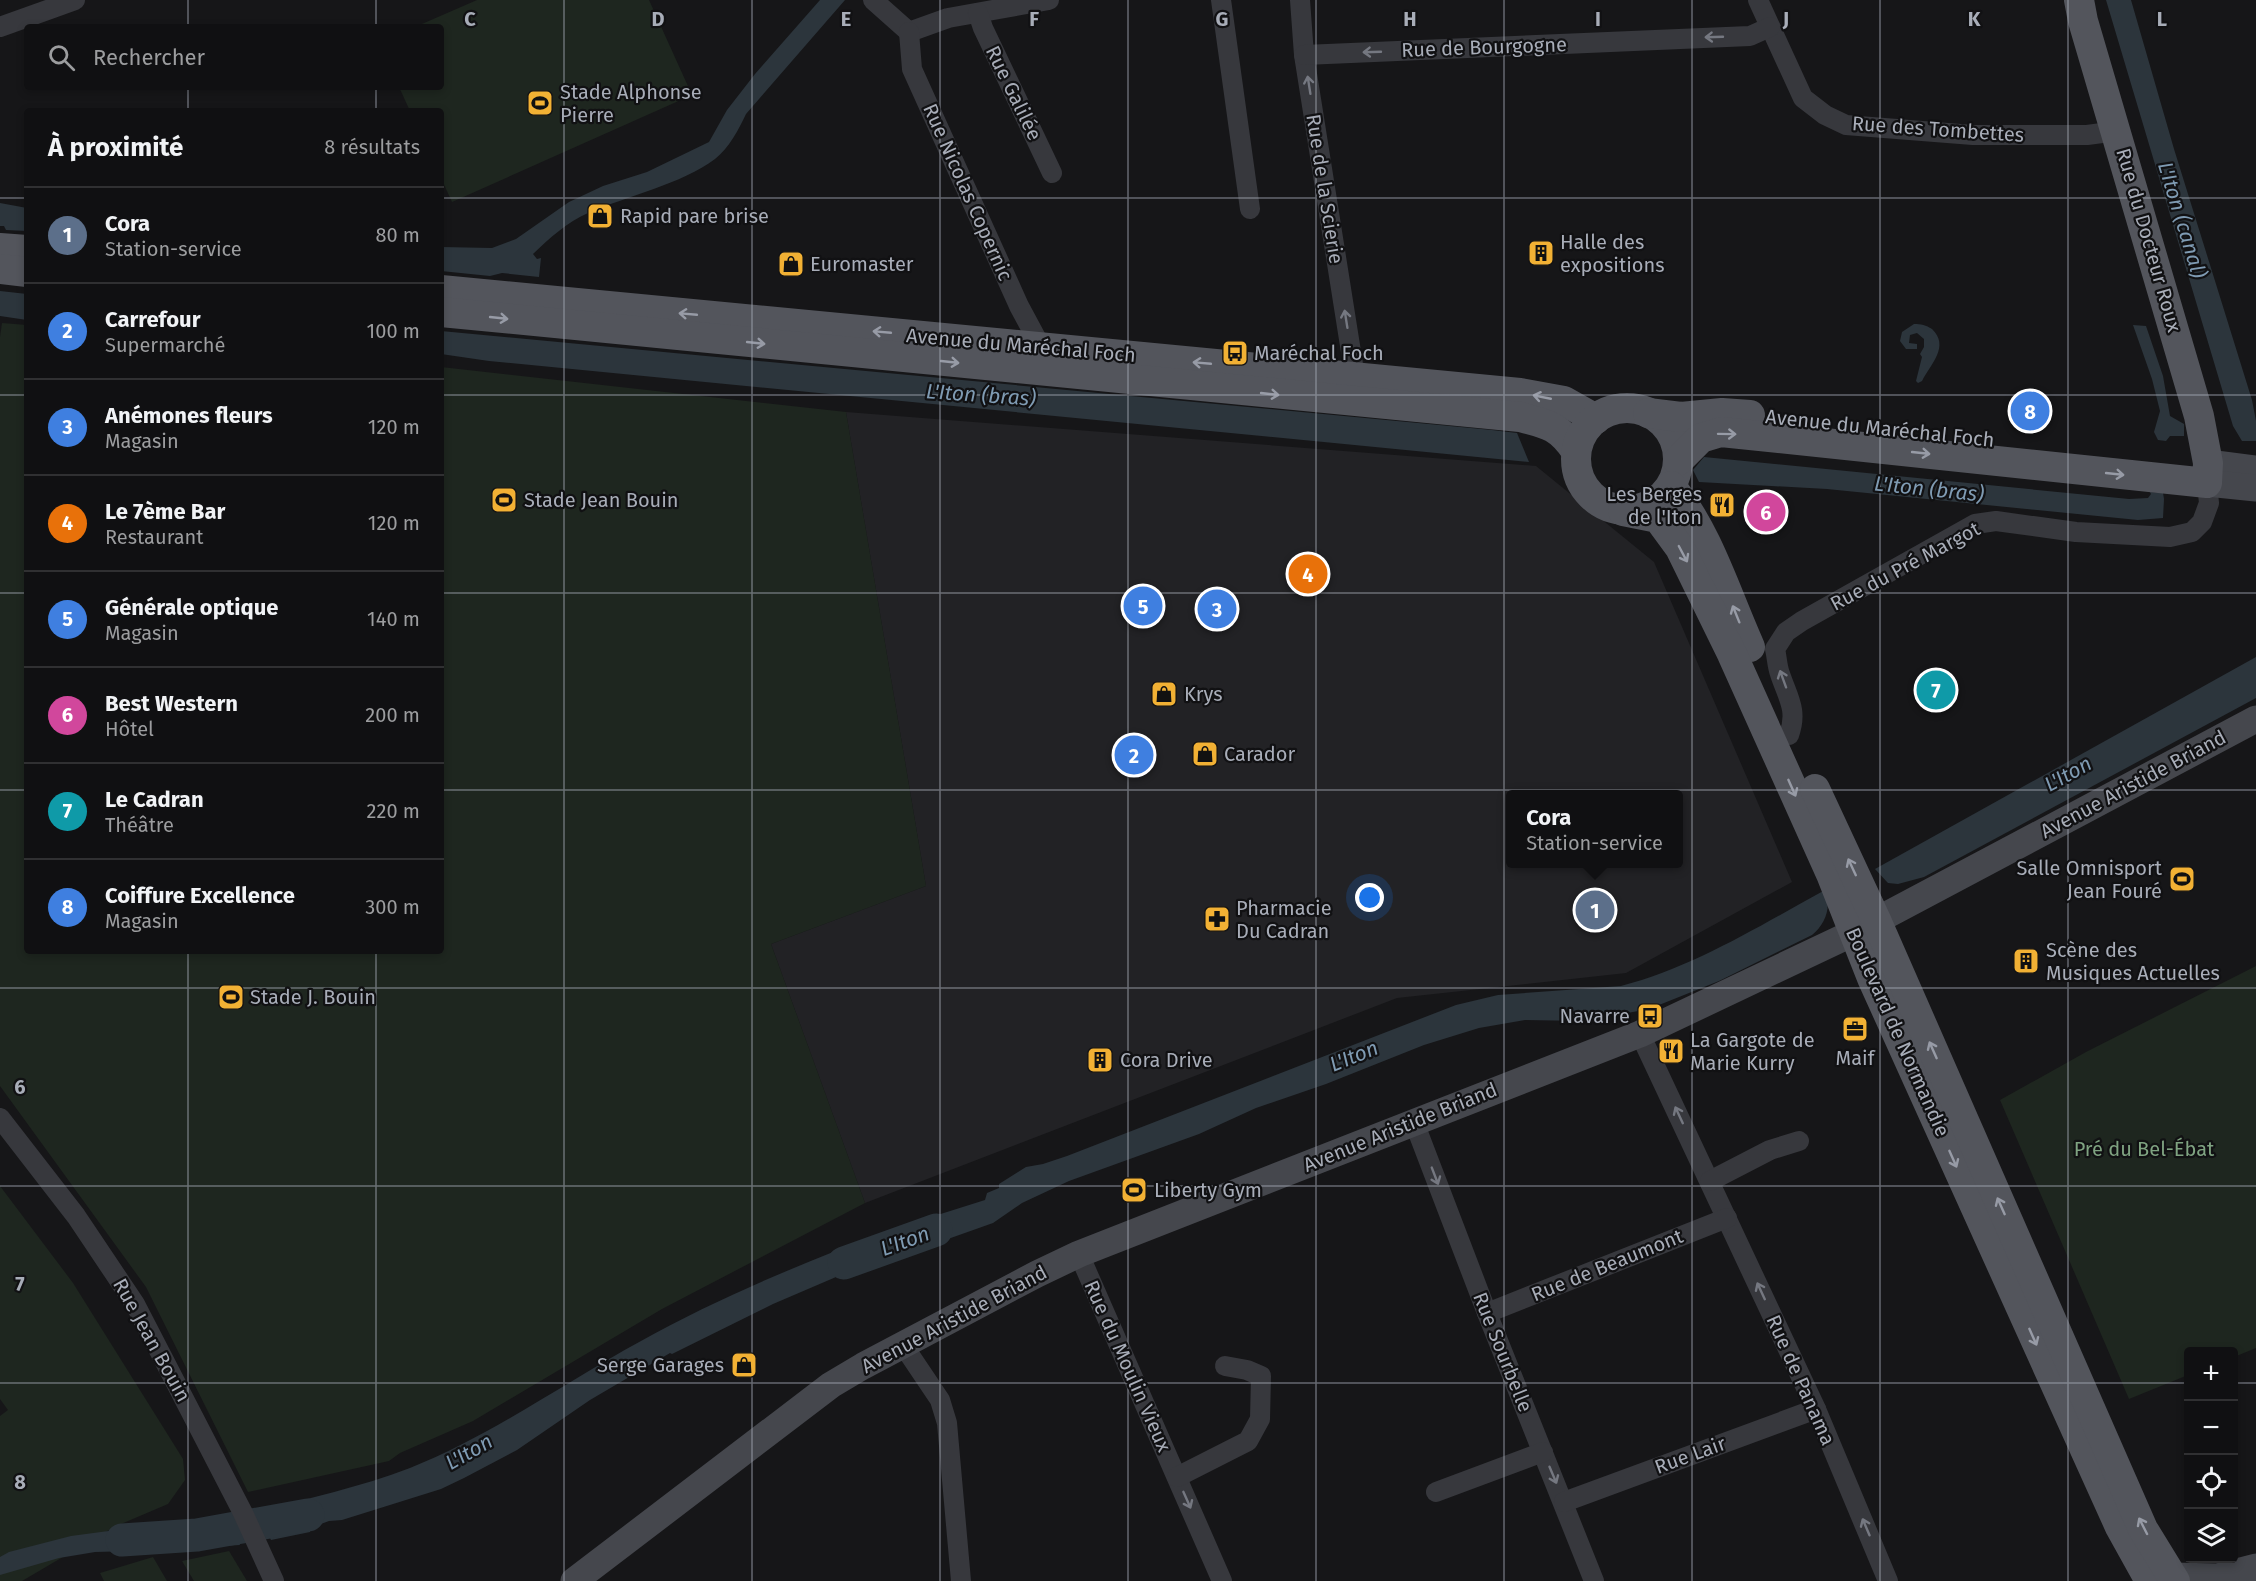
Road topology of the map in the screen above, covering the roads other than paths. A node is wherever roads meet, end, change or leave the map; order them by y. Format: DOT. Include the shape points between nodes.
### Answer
graph roads {
  1 [pos="75,0"];
  2 [pos="873,0"];
  3 [pos="1049,0"];
  4 [pos="1221,0"];
  5 [pos="1300,0"];
  6 [pos="1758,0"];
  7 [pos="2079,0"];
  8 [pos="978,13"];
  9 [pos="0,27"];
  10 [pos="1770,27"];
  11 [pos="909,32"];
  12 [pos="1304,55"];
  13 [pos="2117,131"];
  14 [pos="1052,173"];
  15 [pos="1250,209"];
  16 [pos="0,248"];
  17 [pos="24,250"];
  18 [pos="0,269"];
  19 [pos="24,272"];
  20 [pos="444,290"];
  21 [pos="444,312"];
  22 [pos="1041,347"];
  23 [pos="1355,377"];
  24 [pos="1648,412"];
  25 [pos="1596,418"];
  26 [pos="1576,451"];
  27 [pos="2256,468"];
  28 [pos="2207,473"];
  29 [pos="1674,474"];
  30 [pos="2256,488"];
  31 [pos="1623,511"];
  32 [pos="2256,719"];
  33 [pos="1789,735"];
  34 [pos="1865,926"];
  35 [pos="1640,1034"];
  36 [pos="0,1118"];
  37 [pos="1414,1122"];
  38 [pos="1799,1141"];
  39 [pos="1710,1181"];
  40 [pos="1727,1218"];
  41 [pos="1079,1254"];
  42 [pos="1487,1313"];
  43 [pos="903,1345"];
  44 [pos="1225,1366"];
  45 [pos="1816,1409"];
  46 [pos="1543,1452"];
  47 [pos="1177,1477"];
  48 [pos="1436,1492"];
  49 [pos="1564,1502"];
  50 [pos="2256,1567"];
  51 [pos="2164,1580"];
  52 [pos="274,1581"];
  53 [pos="574,1581"];
  54 [pos="961,1581"];
  55 [pos="1222,1581"];
  56 [pos="1594,1581"];
  57 [pos="1888,1581"];
  1 -- 9 [label="street"];
  2 -- 11 [label="street"];
  3 -- 8 [label="street"];
  4 -- 15 [label="street"];
  5 -- 12 [label="street, Rue de la Scierie"];
  6 -- 10 [label="street, Rue des Tombettes"];
  7 -- 13 [label="main road, Rue du Docteur Roux"];
  8 -- 11 [label="street" via="948,18"];
  8 -- 14 [label="street, Rue Galilée"];
  10 -- 12 [label="street, Rue de Bourgogne, one-way" via="1750,36"];
  10 -- 13 [label="street, Rue des Tombettes" via="1803,98 1846,125 1973,135 2087,135"];
  11 -- 22 [label="street, Rue Nicolas Copernic" via="912,69"];
  23 -- 12 [label="street, Rue de la Scierie, one-way"];
  13 -- 28 [label="main road, Rue du Docteur Roux" via="2199,416"];
  16 -- 17 [label="main road"];
  18 -- 19 [label="main road"];
  22 -- 20 [label="main road, Avenue du Maréchal Foch, one-way"];
  21 -- 26 [label="main road, Avenue du Maréchal Foch, one-way" via="1520,417 1564,434"];
  23 -- 22 [label="main road, Avenue du Maréchal Foch, one-way"];
  25 -- 23 [label="main road, Avenue du Maréchal Foch, one-way" via="1564,401 1520,393"];
  24 -- 25 [label="main road" via="1621,408"];
  24 -- 28 [label="main road, Avenue du Maréchal Foch" via="1681,417 1751,415"];
  24 -- 29 [label="main road" via="1661,421 1677,446"];
  25 -- 26 [label="main road" via="1586,428"];
  26 -- 31 [label="main road" via="1580,481 1589,494 1600,503"];
  27 -- 28 [label="main road, Avenue du Maréchal Foch"];
  29 -- 28 [label="main road, Avenue du Maréchal Foch, one-way" via="1701,438 1721,432"];
  28 -- 30 [label="main road, Avenue du Maréchal Foch"];
  33 -- 28 [label="street, Rue du Pré Margot, one-way" via="1794,722 1792,703 1779,672 1775,649 1786,632 1975,524 1996,521 2170,537 2192,532 2206,516"];
  29 -- 31 [label="main road" via="1662,497 1637,510"];
  33 -- 29 [label="main road, Boulevard de Normandie, one-way"];
  31 -- 34 [label="main road, Boulevard de Normandie, one-way" via="1658,518 1680,548 1831,874"];
  32 -- 34 [label="main road, Avenue Aristide Briand"];
  34 -- 33 [label="main road, Boulevard de Normandie, one-way"];
  34 -- 35 [label="main road, Avenue Aristide Briand"];
  34 -- 51 [label="main road, Boulevard de Normandie" via="1872,978 2120,1527"];
  35 -- 37 [label="main road, Avenue Aristide Briand"];
  39 -- 35 [label="street, Rue de Panama, one-way"];
  36 -- 52 [label="street, Rue Jean Bouin" via="83,1225 135,1304"];
  37 -- 41 [label="main road, Avenue Aristide Briand"];
  37 -- 42 [label="street, Rue Sourbelle, one-way"];
  38 -- 39 [label="street" via="1770,1150"];
  39 -- 40 [label="street, Rue de Panama"];
  40 -- 42 [label="street, Rue de Beaumont"];
  45 -- 40 [label="street, Rue de Panama, one-way"];
  41 -- 43 [label="main road, Avenue Aristide Briand"];
  41 -- 47 [label="street, Rue du Moulin Vieux"];
  42 -- 46 [label="street, Rue Sourbelle"];
  43 -- 53 [label="main road, Avenue Aristide Briand" via="831,1385"];
  43 -- 54 [label="street" via="940,1400 947,1423"];
  44 -- 47 [label="street, Rue du Moulin Vieux" via="1261,1376 1260,1419 1248,1441"];
  45 -- 49 [label="street, Rue Lair"];
  57 -- 45 [label="street, Rue de Panama, one-way"];
  46 -- 48 [label="street"];
  46 -- 49 [label="street, Rue Sourbelle, one-way"];
  47 -- 55 [label="street, Rue du Moulin Vieux, one-way"];
  49 -- 56 [label="street, Rue Sourbelle"];
  50 -- 51 [label="main road" via="2217,1577"];
}
